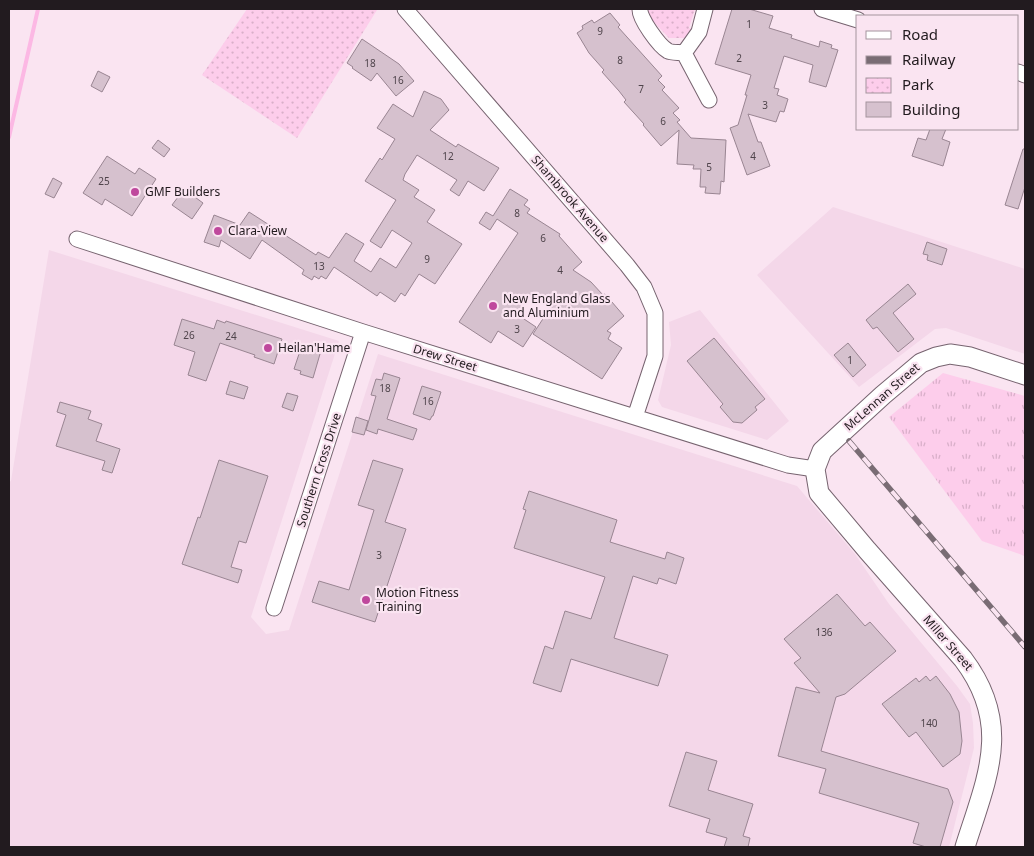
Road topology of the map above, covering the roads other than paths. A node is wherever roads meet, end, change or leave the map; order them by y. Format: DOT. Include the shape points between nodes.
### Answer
graph roads {
  1 [pos="406,9"];
  2 [pos="640,9"];
  3 [pos="706,9"];
  4 [pos="822,9"];
  5 [pos="856,19"];
  6 [pos="684,53"];
  7 [pos="709,100"];
  8 [pos="77,239"];
  9 [pos="363,332"];
  10 [pos="1025,375"];
  11 [pos="635,417"];
  12 [pos="815,469"];
  13 [pos="274,608"];
  14 [pos="970,844"];
  1 -- 11 [label="street, Shambrook Avenue" via="644,287 655,313 655,356"];
  2 -- 6 [label="street" via="647,28 668,51"];
  3 -- 6 [label="street" via="699,32"];
  4 -- 5 [label="street"];
  6 -- 7 [label="street"];
  8 -- 9 [label="street, Drew Street"];
  9 -- 11 [label="street, Drew Street"];
  9 -- 13 [label="street, Southern Cross Drive"];
  10 -- 12 [label="street, McLennan Street" via="970,357 950,354 921,363 822,451"];
  11 -- 12 [label="street, Drew Street" via="788,465"];
  12 -- 14 [label="street, Miller Street" via="819,493 963,659 984,695 991,716 991,762"];
}
